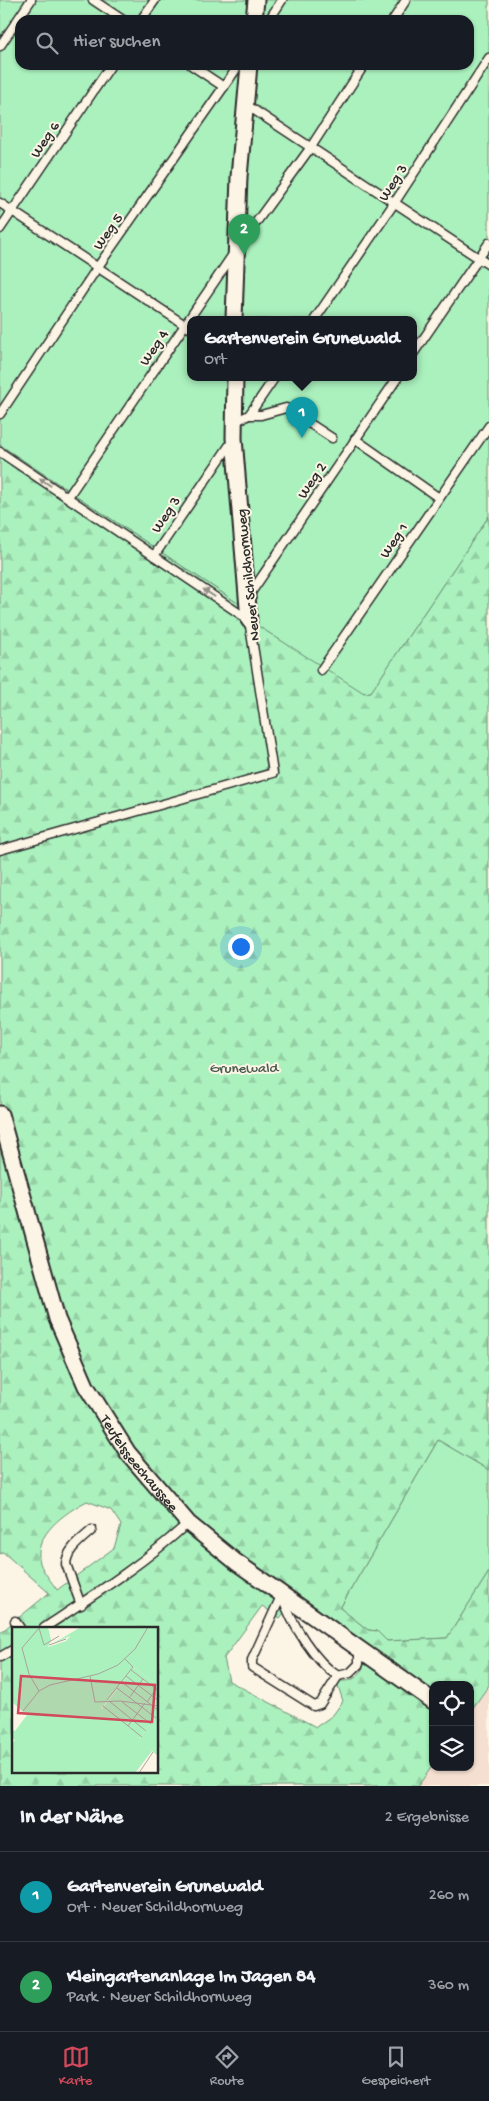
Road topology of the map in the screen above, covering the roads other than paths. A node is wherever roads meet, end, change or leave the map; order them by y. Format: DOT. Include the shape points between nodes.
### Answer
graph roads {
  1 [pos="31,0"];
  2 [pos="93,0"];
  3 [pos="155,0"];
  4 [pos="256,0"];
  5 [pos="282,0"];
  6 [pos="406,0"];
  7 [pos="21,15"];
  8 [pos="116,15"];
  9 [pos="144,15"];
  10 [pos="254,15"];
  11 [pos="272,15"];
  12 [pos="396,15"];
  13 [pos="15,24"];
  14 [pos="0,46"];
  15 [pos="489,58"];
  16 [pos="108,70"];
  17 [pos="198,70"];
  18 [pos="236,70"];
  19 [pos="248,70"];
  20 [pos="361,70"];
  21 [pos="224,87"];
  22 [pos="245,104"];
  23 [pos="311,147"];
  24 [pos="395,202"];
  25 [pos="0,203"];
  26 [pos="12,211"];
  27 [pos="0,229"];
  28 [pos="489,243"];
  29 [pos="236,250"];
  30 [pos="478,258"];
  31 [pos="489,265"];
  32 [pos="97,268"];
  33 [pos="195,316"];
  34 [pos="234,316"];
  35 [pos="317,316"];
  36 [pos="187,326"];
  37 [pos="187,328"];
  38 [pos="417,348"];
  39 [pos="235,381"];
  40 [pos="272,381"];
  41 [pos="395,381"];
  42 [pos="0,414"];
  43 [pos="249,415"];
  44 [pos="234,422"];
  45 [pos="489,426"];
  46 [pos="234,438"];
  47 [pos="332,438"];
  48 [pos="355,439"];
  49 [pos="0,452"];
  50 [pos="68,497"];
  51 [pos="439,498"];
  52 [pos="154,556"];
  53 [pos="247,598"];
  54 [pos="249,620"];
  55 [pos="321,670"];
  56 [pos="0,850"];
  57 [pos="0,1114"];
  58 [pos="188,1523"];
  59 [pos="92,1530"];
  60 [pos="282,1594"];
  61 [pos="80,1605"];
  62 [pos="15,1621"];
  63 [pos="19,1627"];
  64 [pos="46,1627"];
  65 [pos="12,1650"];
  66 [pos="359,1650"];
  67 [pos="0,1657"];
  68 [pos="338,1676"];
  69 [pos="429,1698"];
  1 -- 7 [label="lane"];
  2 -- 8 [label="lane"];
  3 -- 9 [label="lane"];
  4 -- 10 [label="street"];
  5 -- 11 [label="lane"];
  6 -- 12 [label="lane"];
  13 -- 14 [label="lane"];
  15 -- 24 [label="lane, Weg 3"];
  16 -- 26 [label="lane, Weg 6"];
  17 -- 21 [label="lane"];
  18 -- 21 [label="lane, Weg 5"];
  19 -- 22 [label="street"];
  20 -- 23 [label="lane, Weg 4"];
  21 -- 32 [label="lane, Weg 5"];
  22 -- 23 [label="lane"];
  22 -- 29 [label="street"];
  23 -- 24 [label="lane"];
  23 -- 29 [label="lane, Weg 4"];
  24 -- 30 [label="lane"];
  24 -- 35 [label="lane, Weg 3"];
  25 -- 26 [label="lane"];
  26 -- 27 [label="lane, Weg 6"];
  26 -- 32 [label="lane"];
  28 -- 30 [label="lane"];
  29 -- 33 [label="lane, Weg 4"];
  29 -- 34 [label="street"];
  30 -- 31 [label="lane"];
  30 -- 38 [label="lane"];
  32 -- 36 [label="lane"];
  32 -- 42 [label="lane, Weg 5"];
  37 -- 50 [label="lane, Weg 4"];
  39 -- 44 [label="street, Neuer Schildhornweg"];
  40 -- 43 [label="lane"];
  41 -- 48 [label="lane, Weg 2"];
  43 -- 44 [label="lane"];
  43 -- 47 [label="lane" via="286,408"];
  44 -- 46 [label="street, Neuer Schildhornweg"];
  45 -- 51 [label="lane, Weg 1"];
  46 -- 52 [label="lane, Weg 3"];
  46 -- 53 [label="street, Neuer Schildhornweg"];
  48 -- 51 [label="lane"];
  48 -- 53 [label="lane, Weg 2"];
  50 -- 49 [label="lane, one-way"];
  50 -- 52 [label="lane"];
  51 -- 55 [label="lane, Weg 1"];
  54 -- 52 [label="lane, one-way"];
  53 -- 54 [label="street, Neuer Schildhornweg"];
  54 -- 56 [label="lane, Neuer Schildhornweg" via="273,773"];
  57 -- 58 [label="street, Teufelsseechaussee" via="48,1291 67,1346 86,1386 123,1445"];
  58 -- 60 [label="street, Teufelsseechaussee"];
  58 -- 61 [label="lane" via="159,1550"];
  59 -- 61 [label="lane" via="66,1557"];
  60 -- 66 [label="street, Teufelsseechaussee"];
  60 -- 68 [label="lane" via="293,1622 325,1668"];
  60 -- 68 [label="lane" via="252,1660 252,1667 314,1706 320,1704"];
  61 -- 64 [label="lane"];
  62 -- 63 [label="lane"];
  65 -- 67 [label="lane"];
  66 -- 68 [label="lane" via="359,1664 350,1673"];
  66 -- 69 [label="street, Teufelsseechaussee"];
}
